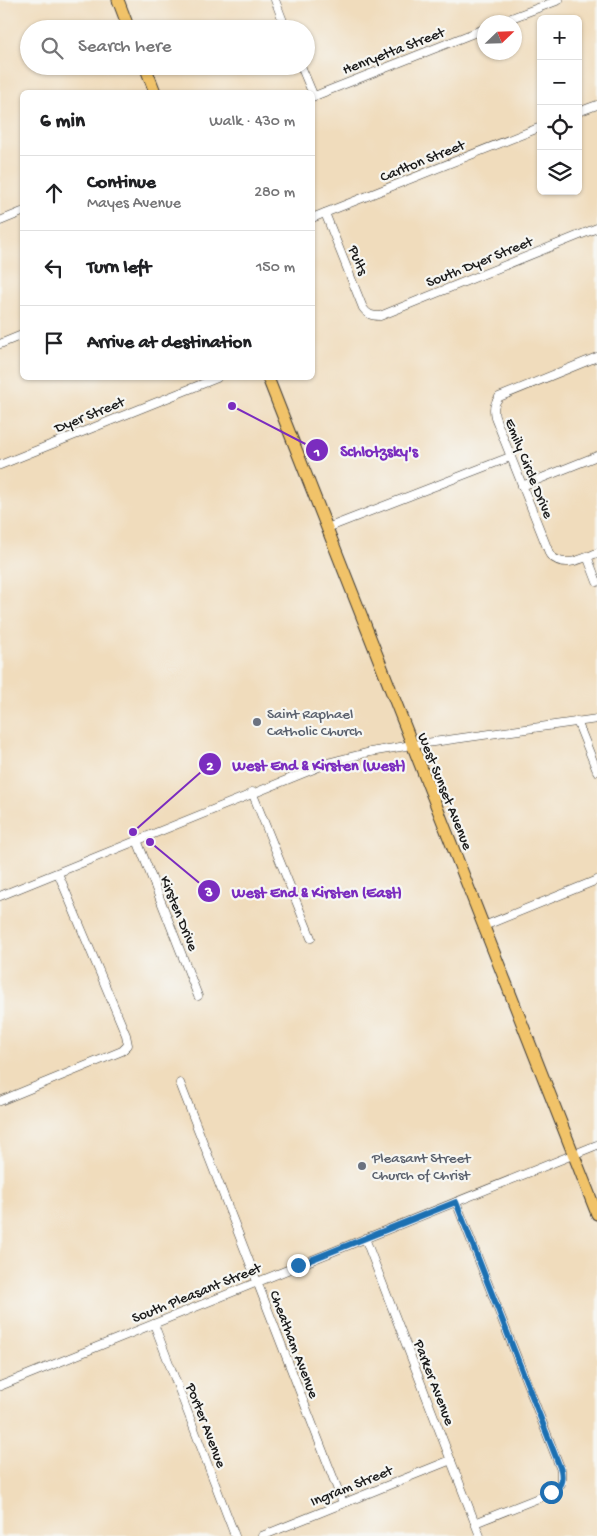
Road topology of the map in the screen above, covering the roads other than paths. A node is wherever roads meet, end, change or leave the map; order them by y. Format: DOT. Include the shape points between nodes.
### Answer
graph roads {
  1 [pos="118,0"];
  2 [pos="275,0"];
  3 [pos="559,0"];
  4 [pos="519,15"];
  5 [pos="126,20"];
  6 [pos="283,20"];
  7 [pos="477,32"];
  8 [pos="148,75"];
  9 [pos="304,75"];
  10 [pos="154,90"];
  11 [pos="310,90"];
  12 [pos="315,94"];
  13 [pos="597,105"];
  14 [pos="582,111"];
  15 [pos="537,129"];
  16 [pos="20,213"];
  17 [pos="325,213"];
  18 [pos="315,217"];
  19 [pos="0,221"];
  20 [pos="597,228"];
  21 [pos="370,315"];
  22 [pos="20,336"];
  23 [pos="0,344"];
  24 [pos="597,357"];
  25 [pos="212,380"];
  26 [pos="269,380"];
  27 [pos="597,456"];
  28 [pos="510,457"];
  29 [pos="0,465"];
  30 [pos="522,486"];
  31 [pos="327,528"];
  32 [pos="597,552"];
  33 [pos="587,556"];
  34 [pos="597,582"];
  35 [pos="597,719"];
  36 [pos="578,721"];
  37 [pos="412,745"];
  38 [pos="597,771"];
  39 [pos="252,792"];
  40 [pos="137,840"];
  41 [pos="58,873"];
  42 [pos="597,880"];
  43 [pos="0,896"];
  44 [pos="484,926"];
  45 [pos="311,938"];
  46 [pos="198,996"];
  47 [pos="180,1083"];
  48 [pos="0,1101"];
  49 [pos="597,1145"];
  50 [pos="574,1155"];
  51 [pos="456,1202"];
  52 [pos="597,1214"];
  53 [pos="365,1238"];
  54 [pos="257,1282"];
  55 [pos="154,1324"];
  56 [pos="0,1386"];
  57 [pos="451,1460"];
  58 [pos="343,1503"];
  59 [pos="475,1523"];
  60 [pos="235,1536"];
  61 [pos="262,1536"];
  62 [pos="480,1536"];
  1 -- 5 [label="highway"];
  2 -- 6 [label="street"];
  3 -- 4 [label="street"];
  7 -- 12 [label="street, Henryetta Street"];
  8 -- 10 [label="highway"];
  9 -- 11 [label="street"];
  13 -- 14 [label="street"];
  15 -- 17 [label="street, Carlton Street"];
  16 -- 19 [label="street"];
  17 -- 18 [label="street, Carlton Street"];
  17 -- 21 [label="street, Pults" via="363,308"];
  20 -- 21 [label="street, South Dyer Street" via="380,316"];
  22 -- 23 [label="street"];
  24 -- 28 [label="street, Emily Circle Drive" via="499,397 494,403 494,410"];
  25 -- 29 [label="street, Dyer Street"];
  26 -- 31 [label="highway, West Sunset Avenue"];
  27 -- 30 [label="street"];
  28 -- 30 [label="street, Emily Circle Drive"];
  28 -- 31 [label="street"];
  30 -- 33 [label="street, Emily Circle Drive" via="550,555 563,563"];
  31 -- 37 [label="highway, West Sunset Avenue"];
  32 -- 33 [label="street, Emily Circle Drive"];
  33 -- 34 [label="street"];
  35 -- 36 [label="street"];
  36 -- 37 [label="street"];
  36 -- 38 [label="street"];
  37 -- 39 [label="street" via="330,762"];
  37 -- 44 [label="highway, West Sunset Avenue"];
  39 -- 40 [label="street"];
  39 -- 45 [label="street"];
  40 -- 41 [label="street"];
  40 -- 46 [label="street, Kirsten Drive"];
  41 -- 43 [label="street"];
  41 -- 48 [label="street" via="128,1045 122,1051"];
  42 -- 44 [label="street"];
  44 -- 50 [label="highway, West Sunset Avenue"];
  47 -- 54 [label="street, Cheatham Avenue"];
  49 -- 50 [label="street, South Pleasant Street"];
  50 -- 51 [label="street, South Pleasant Street"];
  50 -- 52 [label="highway, West Sunset Avenue"];
  51 -- 53 [label="street, South Pleasant Street"];
  51 -- 59 [label="street" via="561,1470 561,1484 557,1489"];
  53 -- 54 [label="street, South Pleasant Street"];
  53 -- 57 [label="street, Parker Avenue"];
  54 -- 55 [label="street, South Pleasant Street"];
  54 -- 58 [label="street, Cheatham Avenue"];
  55 -- 56 [label="street, South Pleasant Street"];
  55 -- 60 [label="street, Porter Avenue"];
  57 -- 58 [label="street, Ingram Street"];
  57 -- 59 [label="street, Parker Avenue"];
  58 -- 61 [label="street, Ingram Street"];
  59 -- 62 [label="street, Parker Avenue"];
}
